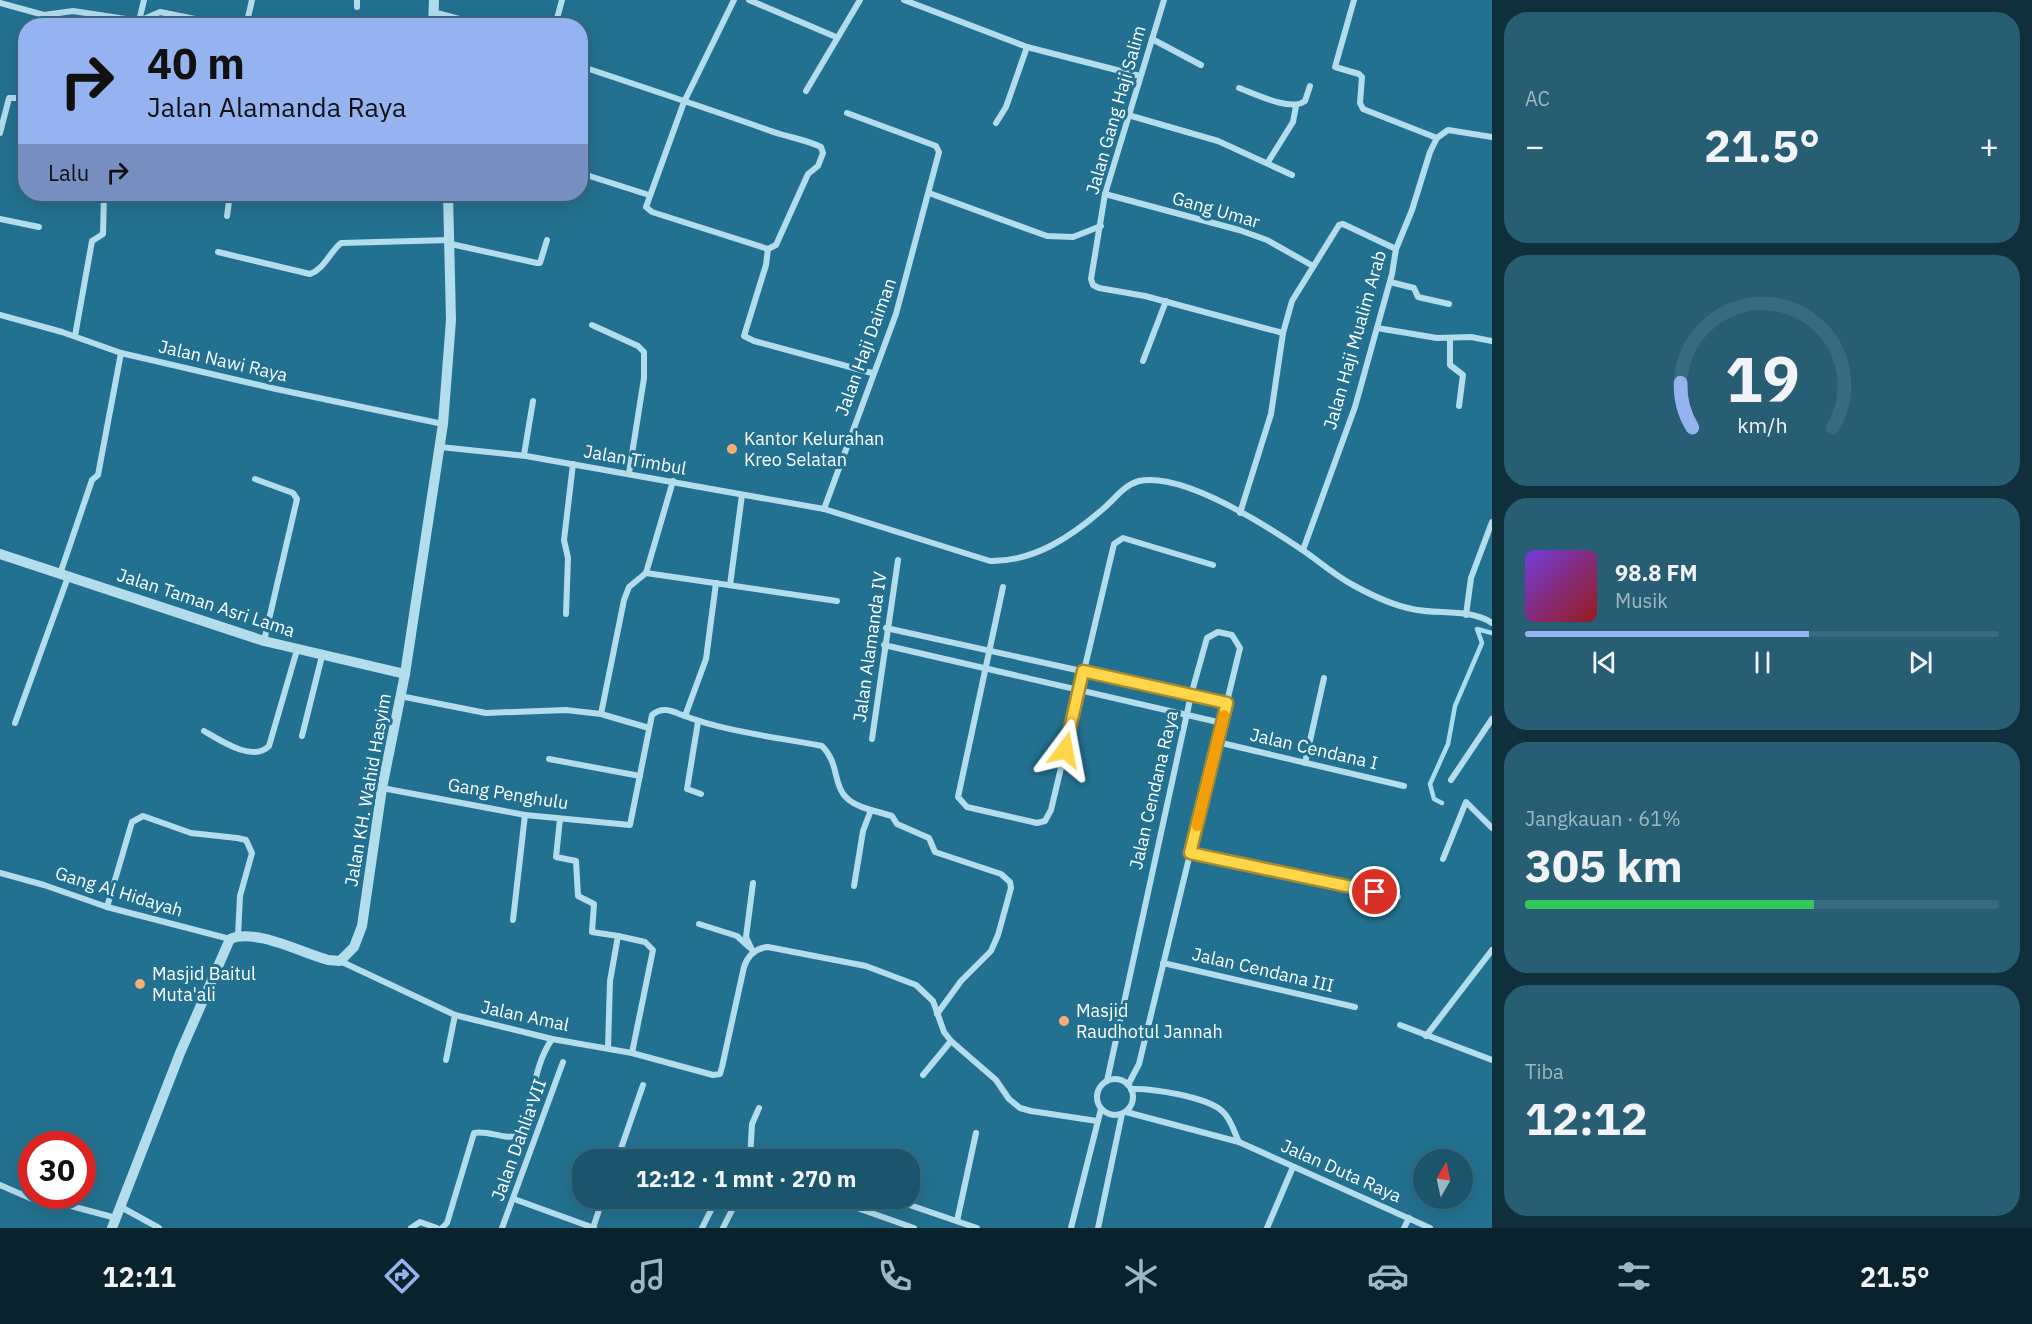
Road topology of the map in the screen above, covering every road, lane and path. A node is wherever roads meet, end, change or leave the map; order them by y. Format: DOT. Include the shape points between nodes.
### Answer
graph roads {
  1 [pos="144,0"];
  2 [pos="252,0"];
  3 [pos="434,0"];
  4 [pos="562,0"];
  5 [pos="734,0"];
  6 [pos="749,0"];
  7 [pos="860,0"];
  8 [pos="904,0"];
  9 [pos="1164,0"];
  10 [pos="1354,0"];
  11 [pos="4,2"];
  12 [pos="44,15"];
  13 [pos="43,18"];
  14 [pos="119,18"];
  15 [pos="140,18"];
  16 [pos="146,18"];
  17 [pos="190,18"];
  18 [pos="248,18"];
  19 [pos="433,18"];
  20 [pos="557,18"];
  21 [pos="836,37"];
  22 [pos="1152,39"];
  23 [pos="1027,47"];
  24 [pos="1201,65"];
  25 [pos="588,69"];
  26 [pos="1140,76"];
  27 [pos="1310,86"];
  28 [pos="1239,88"];
  29 [pos="806,91"];
  30 [pos="18,98"];
  31 [pos="684,102"];
  32 [pos="1296,106"];
  33 [pos="847,113"];
  34 [pos="1128,115"];
  35 [pos="996,123"];
  36 [pos="0,132"];
  37 [pos="1492,137"];
  38 [pos="1437,138"];
  39 [pos="1268,162"];
  40 [pos="1292,175"];
  41 [pos="588,176"];
  42 [pos="929,193"];
  43 [pos="1105,194"];
  44 [pos="649,195"];
  45 [pos="104,201"];
  46 [pos="229,201"];
  47 [pos="448,201"];
  48 [pos="227,216"];
  49 [pos="0,219"];
  50 [pos="39,226"];
  51 [pos="1101,226"];
  52 [pos="547,240"];
  53 [pos="450,242"];
  54 [pos="768,249"];
  55 [pos="1396,249"];
  56 [pos="218,252"];
  57 [pos="1313,266"];
  58 [pos="1390,282"];
  59 [pos="1166,301"];
  60 [pos="1449,304"];
  61 [pos="0,315"];
  62 [pos="592,325"];
  63 [pos="1377,328"];
  64 [pos="1283,333"];
  65 [pos="75,336"];
  66 [pos="1450,339"];
  67 [pos="1492,341"];
  68 [pos="122,353"];
  69 [pos="1143,361"];
  70 [pos="872,373"];
  71 [pos="533,400"];
  72 [pos="1459,406"];
  73 [pos="443,424"];
  74 [pos="440,447"];
  75 [pos="524,455"];
  76 [pos="573,464"];
  77 [pos="629,473"];
  78 [pos="255,479"];
  79 [pos="674,481"];
  80 [pos="742,495"];
  81 [pos="824,509"];
  82 [pos="1240,513"];
  83 [pos="1492,522"];
  84 [pos="1303,550"];
  85 [pos="0,554"];
  86 [pos="898,560"];
  87 [pos="1213,565"];
  88 [pos="646,573"];
  89 [pos="64,576"];
  90 [pos="716,583"];
  91 [pos="730,585"];
  92 [pos="1003,587"];
  93 [pos="837,601"];
  94 [pos="566,614"];
  95 [pos="1466,615"];
  96 [pos="1492,623"];
  97 [pos="886,628"];
  98 [pos="264,641"];
  99 [pos="884,645"];
  100 [pos="297,650"];
  101 [pos="988,650"];
  102 [pos="322,656"];
  103 [pos="984,668"];
  104 [pos="1083,671"];
  105 [pos="405,674"];
  106 [pos="1324,678"];
  107 [pos="1079,690"];
  108 [pos="1191,695"];
  109 [pos="400,696"];
  110 [pos="1227,703"];
  111 [pos="602,714"];
  112 [pos="1186,715"];
  113 [pos="685,716"];
  114 [pos="1492,719"];
  115 [pos="698,722"];
  116 [pos="15,723"];
  117 [pos="1222,723"];
  118 [pos="649,728"];
  119 [pos="204,731"];
  120 [pos="302,736"];
  121 [pos="872,739"];
  122 [pos="1217,742"];
  123 [pos="549,759"];
  124 [pos="1305,763"];
  125 [pos="640,776"];
  126 [pos="1450,780"];
  127 [pos="1404,786"];
  128 [pos="382,788"];
  129 [pos="701,794"];
  130 [pos="871,810"];
  131 [pos="525,815"];
  132 [pos="560,819"];
  133 [pos="1492,828"];
  134 [pos="1190,853"];
  135 [pos="1443,859"];
  136 [pos="0,873"];
  137 [pos="753,883"];
  138 [pos="854,886"];
  139 [pos="1398,897"];
  140 [pos="107,907"];
  141 [pos="513,920"];
  142 [pos="699,924"];
  143 [pos="618,936"];
  144 [pos="234,938"];
  145 [pos="1492,950"];
  146 [pos="753,952"];
  147 [pos="340,961"];
  148 [pos="1163,963"];
  149 [pos="1355,1007"];
  150 [pos="938,1014"];
  151 [pos="455,1015"];
  152 [pos="1400,1025"];
  153 [pos="1426,1036"];
  154 [pos="552,1039"];
  155 [pos="951,1041"];
  156 [pos="608,1048"];
  157 [pos="632,1053"];
  158 [pos="446,1060"];
  159 [pos="1492,1060"];
  160 [pos="563,1062"];
  161 [pos="923,1075"];
  162 [pos="1107,1081"];
  163 [pos="643,1085"];
  164 [pos="1129,1087"];
  165 [pos="759,1108"];
  166 [pos="1101,1109"];
  167 [pos="1124,1113"];
  168 [pos="1097,1121"];
  169 [pos="976,1133"];
  170 [pos="1239,1142"];
  171 [pos="621,1149"];
  172 [pos="751,1149"];
  173 [pos="1293,1167"];
  174 [pos="0,1185"];
  175 [pos="514,1199"];
  176 [pos="920,1208"];
  177 [pos="599,1209"];
  178 [pos="712,1209"];
  179 [pos="732,1209"];
  180 [pos="861,1209"];
  181 [pos="117,1218"];
  182 [pos="1409,1218"];
  183 [pos="957,1221"];
  184 [pos="159,1228"];
  185 [pos="411,1228"];
  186 [pos="436,1228"];
  187 [pos="442,1228"];
  188 [pos="502,1228"];
  189 [pos="593,1228"];
  190 [pos="702,1228"];
  191 [pos="723,1228"];
  192 [pos="914,1228"];
  193 [pos="977,1228"];
  194 [pos="1071,1228"];
  195 [pos="1098,1228"];
  196 [pos="1267,1228"];
  197 [pos="1404,1228"];
  198 [pos="1430,1228"];
  1 -- 15 [label="street"];
  2 -- 18 [label="street"];
  3 -- 19 [label="street"];
  4 -- 20 [label="street"];
  5 -- 31 [label="street"];
  6 -- 21 [label="street"];
  7 -- 21 [label="street"];
  8 -- 23 [label="street"];
  9 -- 22 [label="street, Jalan Gang Haji Salim"];
  10 -- 38 [label="street" via="1335,67 1362,77 1363,110"];
  11 -- 12 [label="street"];
  12 -- 13 [label="street"];
  12 -- 14 [label="street" via="73,11"];
  16 -- 17 [label="street" via="160,12"];
  21 -- 29 [label="street"];
  22 -- 24 [label="street"];
  22 -- 26 [label="street, Jalan Gang Haji Salim"];
  23 -- 26 [label="street"];
  23 -- 35 [label="street"];
  25 -- 31 [label="street"];
  26 -- 34 [label="street, Jalan Gang Haji Salim"];
  27 -- 32 [label="street" via="1305,101"];
  28 -- 32 [label="street"];
  30 -- 36 [label="street" via="9,98"];
  31 -- 44 [label="street"];
  31 -- 54 [label="street" via="821,147 818,166 808,174 776,245"];
  32 -- 39 [label="street" via="1293,122"];
  33 -- 42 [label="street, Jalan Haji Daiman" via="936,146 938,155"];
  34 -- 39 [label="street" via="1218,141"];
  34 -- 43 [label="street, Jalan Gang Haji Salim"];
  37 -- 38 [label="street" via="1448,130"];
  38 -- 55 [label="street, Jalan Haji Mualim Arab"];
  39 -- 40 [label="street"];
  41 -- 44 [label="street"];
  42 -- 51 [label="street" via="1047,236 1073,237"];
  42 -- 70 [label="street, Jalan Haji Daiman" via="896,314"];
  43 -- 51 [label="street, Jalan Gang Haji Salim"];
  43 -- 57 [label="street, Gang Umar" via="1239,230 1267,240"];
  44 -- 54 [label="street" via="646,207 652,213"];
  45 -- 65 [label="street" via="103,234 92,241"];
  46 -- 48 [label="street"];
  47 -- 53 [label="street, Jalan KH. Wahid Hasyim"];
  49 -- 50 [label="street"];
  51 -- 59 [label="street, Jalan Gang Haji Salim" via="1091,279 1094,285"];
  52 -- 53 [label="street" via="537,263"];
  53 -- 56 [label="street" via="341,243 310,274"];
  53 -- 73 [label="street, Jalan KH. Wahid Hasyim" via="452,320"];
  54 -- 70 [label="street" via="743,333 746,339"];
  55 -- 57 [label="street" via="1343,224"];
  55 -- 58 [label="street, Jalan Haji Mualim Arab"];
  57 -- 64 [label="street" via="1292,301"];
  58 -- 60 [label="street" via="1414,288 1418,297"];
  58 -- 63 [label="street, Jalan Haji Mualim Arab"];
  59 -- 64 [label="street, Jalan Gang Haji Salim"];
  59 -- 69 [label="street"];
  61 -- 65 [label="street, Jalan Nawi Raya"];
  62 -- 77 [label="street" via="644,352 644,378"];
  63 -- 66 [label="street"];
  63 -- 84 [label="street, Jalan Haji Mualim Arab" via="1355,408"];
  64 -- 82 [label="street" via="1270,414"];
  65 -- 68 [label="street, Jalan Nawi Raya"];
  66 -- 67 [label="street"];
  66 -- 72 [label="street" via="1450,365 1463,375"];
  68 -- 73 [label="street, Jalan Nawi Raya"];
  68 -- 89 [label="street" via="98,475 92,480"];
  70 -- 81 [label="street, Jalan Haji Daiman"];
  71 -- 75 [label="street"];
  73 -- 74 [label="street, Jalan KH. Wahid Hasyim"];
  74 -- 75 [label="street, Jalan Timbul"];
  74 -- 105 [label="street, Jalan KH. Wahid Hasyim"];
  75 -- 76 [label="street, Jalan Timbul"];
  76 -- 77 [label="street, Jalan Timbul"];
  76 -- 94 [label="street" via="564,540 568,558"];
  77 -- 79 [label="street, Jalan Timbul"];
  78 -- 98 [label="street" via="293,493 297,499"];
  79 -- 80 [label="street, Jalan Timbul"];
  79 -- 88 [label="street"];
  80 -- 81 [label="street, Jalan Timbul"];
  80 -- 91 [label="street"];
  81 -- 82 [label="street, Jalan Timbul" via="997,562 1057,544 1136,482 1169,481"];
  82 -- 84 [label="street, Jalan Timbul"];
  83 -- 95 [label="street" via="1471,578"];
  84 -- 95 [label="street, Jalan Timbul" via="1351,584 1412,609"];
  85 -- 89 [label="street, Jalan Taman Asri Lama"];
  86 -- 97 [label="street, Jalan Alamanda IV"];
  87 -- 104 [label="street" via="1123,538 1114,544"];
  88 -- 90 [label="street"];
  88 -- 111 [label="street" via="629,587 624,600"];
  89 -- 98 [label="street, Jalan Taman Asri Lama"];
  89 -- 116 [label="street"];
  90 -- 91 [label="street"];
  90 -- 113 [label="street" via="706,659"];
  91 -- 93 [label="street"];
  92 -- 101 [label="street"];
  95 -- 96 [label="street, Jalan Timbul"];
  97 -- 99 [label="street, Jalan Alamanda IV"];
  97 -- 101 [label="street"];
  98 -- 100 [label="street, Jalan Taman Asri Lama"];
  99 -- 103 [label="street"];
  99 -- 121 [label="street, Jalan Alamanda IV"];
  100 -- 102 [label="street, Jalan Taman Asri Lama"];
  100 -- 119 [label="street" via="269,746 263,752 224,743"];
  101 -- 103 [label="street"];
  101 -- 104 [label="street"];
  102 -- 105 [label="street, Jalan Taman Asri Lama"];
  102 -- 120 [label="street"];
  103 -- 107 [label="street"];
  103 -- 107 [label="street" via="957,791 960,802 967,807 1037,823 1045,821 1052,810"];
  104 -- 107 [label="street"];
  104 -- 108 [label="street"];
  105 -- 109 [label="street, Jalan KH. Wahid Hasyim"];
  106 -- 124 [label="street"];
  107 -- 112 [label="street"];
  108 -- 110 [label="street"];
  108 -- 110 [label="street, Jalan Cendana Raya" via="1207,638 1218,632 1232,635 1240,648"];
  108 -- 112 [label="street, Jalan Cendana Raya"];
  109 -- 111 [label="street" via="486,713 566,710"];
  109 -- 128 [label="street, Jalan KH. Wahid Hasyim"];
  110 -- 117 [label="street, Jalan Cendana Raya"];
  111 -- 118 [label="street"];
  112 -- 117 [label="street"];
  112 -- 162 [label="street, Jalan Cendana Raya"];
  113 -- 115 [label="street"];
  113 -- 118 [label="street" via="660,709 652,714"];
  114 -- 126 [label="street"];
  115 -- 129 [label="street" via="687,789"];
  115 -- 130 [label="street" via="822,746 830,754 837,785 844,796"];
  117 -- 122 [label="street, Jalan Cendana Raya"];
  118 -- 125 [label="street"];
  122 -- 124 [label="street, Jalan Cendana I"];
  122 -- 134 [label="street, Jalan Cendana Raya"];
  123 -- 125 [label="street"];
  124 -- 127 [label="street, Jalan Cendana I"];
  125 -- 132 [label="street, Gang Penghulu" via="630,825"];
  128 -- 131 [label="street, Gang Penghulu"];
  128 -- 147 [label="street, Jalan KH. Wahid Hasyim" via="362,926 354,947"];
  130 -- 138 [label="street" via="863,831"];
  130 -- 150 [label="street" via="892,816 897,824 929,838 935,852 1001,874 1010,882 991,951"];
  131 -- 132 [label="street, Gang Penghulu"];
  131 -- 141 [label="street"];
  132 -- 143 [label="street" via="556,857 576,861 578,896 594,904 592,932"];
  133 -- 135 [label="street" via="1466,802"];
  134 -- 139 [label="street"];
  134 -- 148 [label="street, Jalan Cendana Raya"];
  136 -- 140 [label="street, Gang Al Hidayah"];
  137 -- 146 [label="street" via="746,937"];
  140 -- 144 [label="street, Gang Al Hidayah"];
  140 -- 144 [label="street" via="132,822 143,816 175,829 246,840 252,853"];
  142 -- 146 [label="street" via="737,936"];
  143 -- 156 [label="street" via="610,981"];
  143 -- 157 [label="street" via="645,942 654,956"];
  144 -- 147 [label="street" via="257,937"];
  144 -- 181 [label="street" via="180,1053"];
  145 -- 153 [label="street"];
  146 -- 150 [label="street" via="768,948 866,966 906,979 926,992"];
  146 -- 157 [label="street, Jalan Amal" via="744,967 720,1074"];
  147 -- 151 [label="street, Jalan Amal"];
  148 -- 149 [label="street, Jalan Cendana III"];
  148 -- 164 [label="street, Jalan Cendana Raya" via="1139,1064"];
  150 -- 155 [label="street"];
  151 -- 154 [label="street, Jalan Amal"];
  151 -- 158 [label="street"];
  152 -- 153 [label="street"];
  153 -- 159 [label="street"];
  154 -- 156 [label="street, Jalan Amal"];
  154 -- 187 [label="street" via="544,1049 533,1081 520,1135 474,1133 447,1223"];
  155 -- 161 [label="street"];
  155 -- 168 [label="street" via="996,1080 1009,1100 1020,1108"];
  156 -- 157 [label="street, Jalan Amal"];
  160 -- 175 [label="street, Jalan Dahlia VII"];
  162 -- 164 [label="street" via="1121,1080"];
  162 -- 166 [label="street" via="1096,1096"];
  163 -- 171 [label="street"];
  164 -- 167 [label="street" via="1132,1101"];
  164 -- 170 [label="street" via="1211,1104 1227,1116"];
  165 -- 172 [label="street" via="752,1124"];
  166 -- 167 [label="street" via="1111,1115"];
  166 -- 168 [label="street"];
  167 -- 170 [label="street, Jalan Duta Raya"];
  167 -- 195 [label="street"];
  168 -- 194 [label="street"];
  169 -- 183 [label="street"];
  170 -- 173 [label="street, Jalan Duta Raya"];
  173 -- 182 [label="street, Jalan Duta Raya"];
  173 -- 196 [label="street"];
  174 -- 181 [label="street" via="39,1202"];
  175 -- 188 [label="street, Jalan Dahlia VII"];
  175 -- 189 [label="street"];
  176 -- 183 [label="street"];
  177 -- 189 [label="street"];
  178 -- 190 [label="street"];
  179 -- 191 [label="street"];
  180 -- 192 [label="street"];
  181 -- 184 [label="street"];
  182 -- 197 [label="street"];
  182 -- 198 [label="street, Jalan Duta Raya"];
  183 -- 193 [label="street"];
  185 -- 186 [label="street" via="420,1222"];
}
